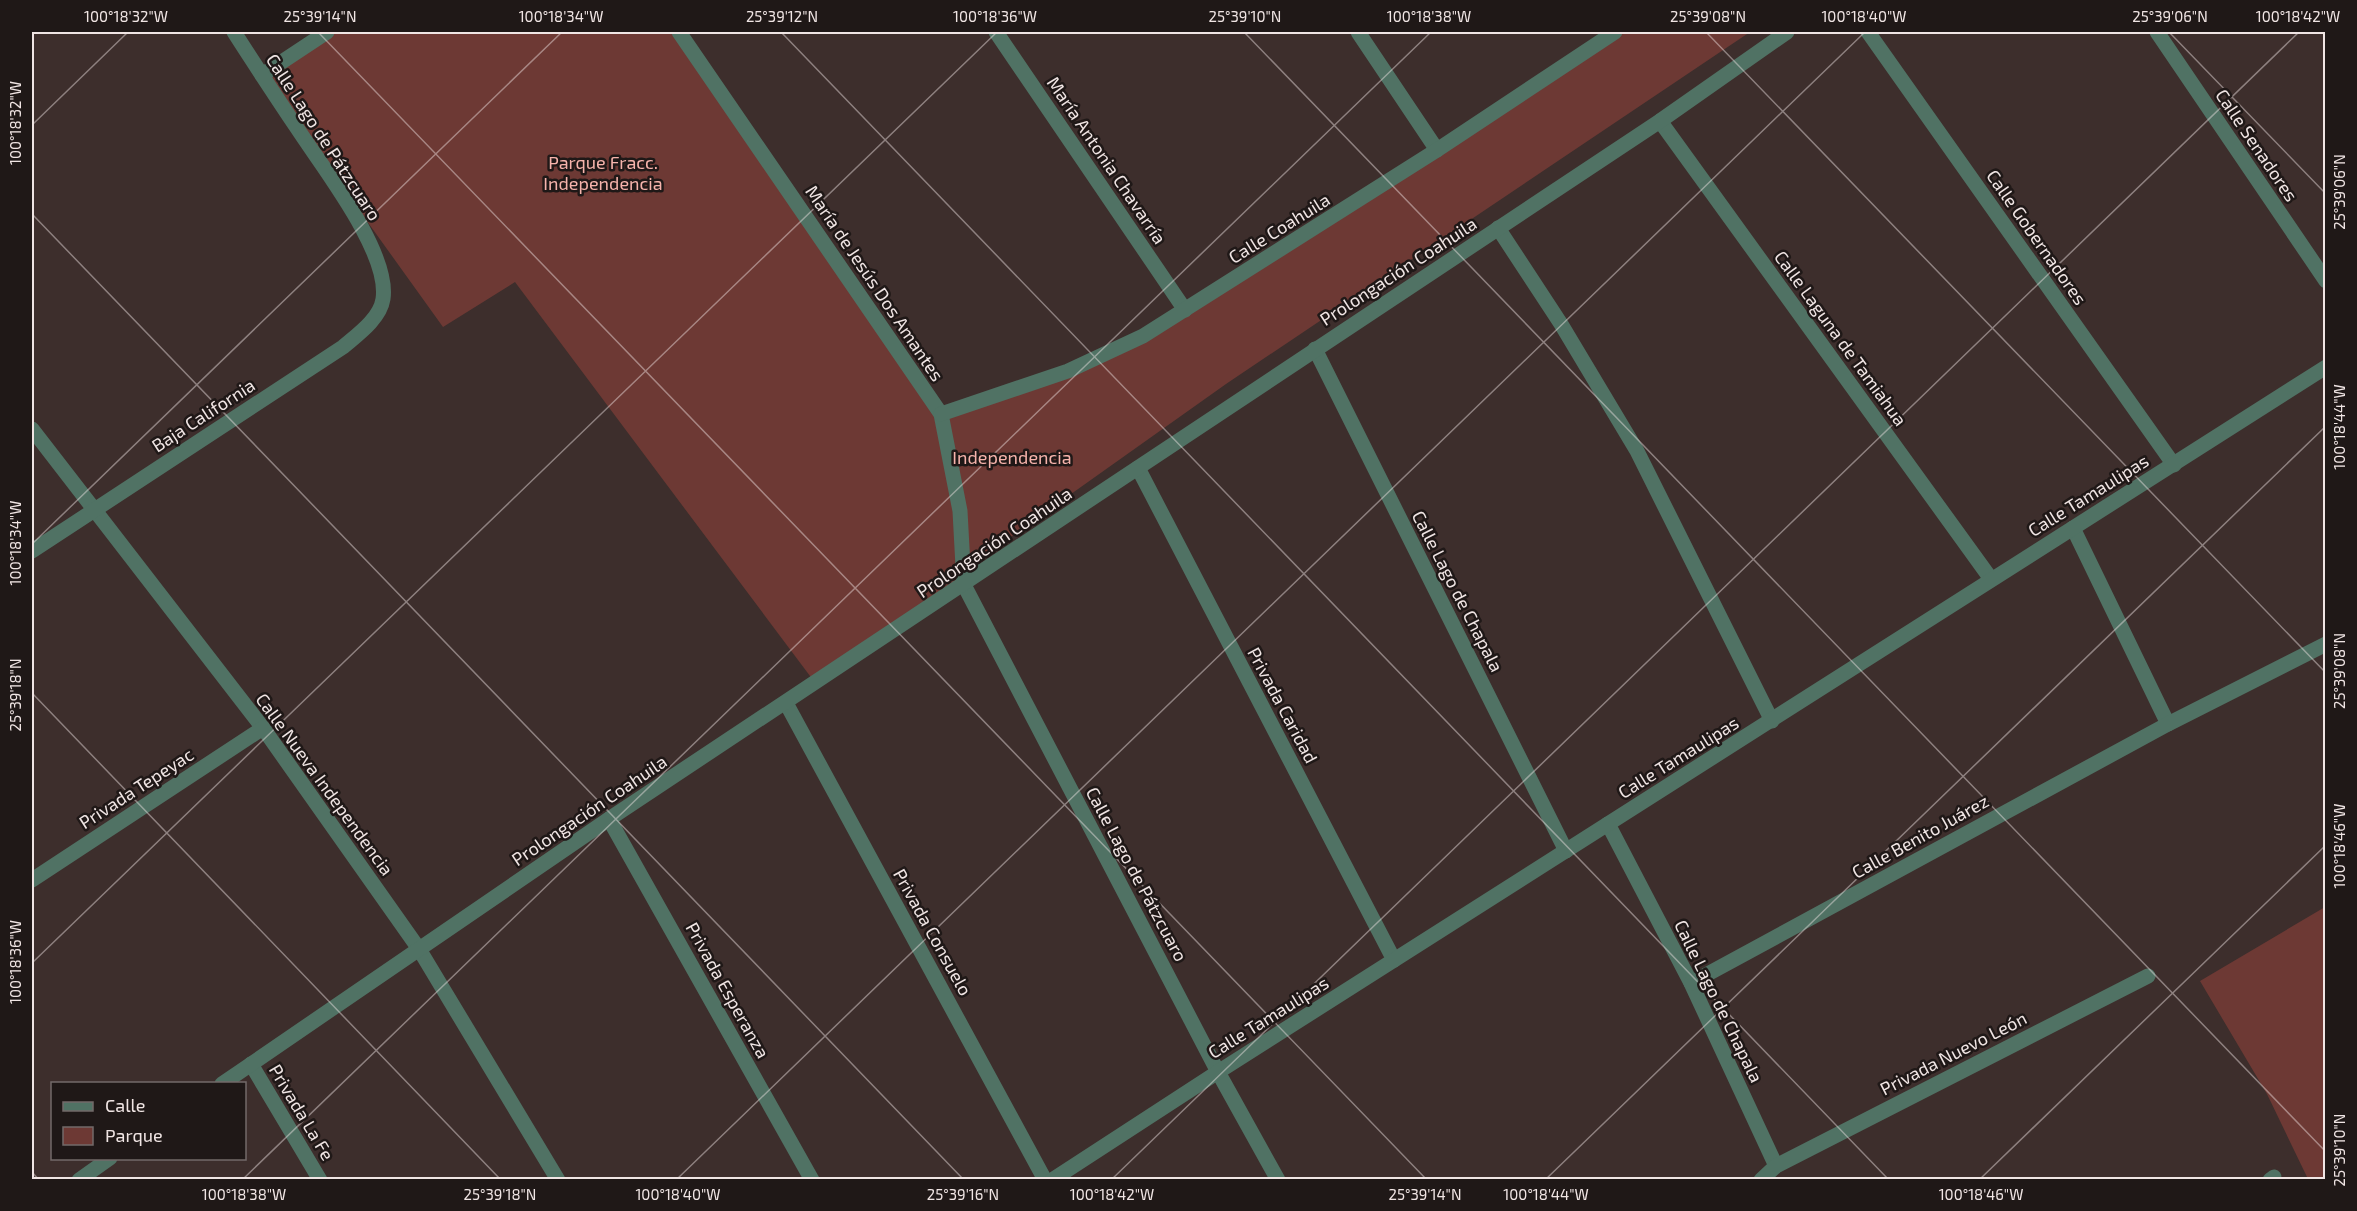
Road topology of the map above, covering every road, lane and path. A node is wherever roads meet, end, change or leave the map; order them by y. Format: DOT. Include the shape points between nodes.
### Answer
graph roads {
  1 [pos="234,32"];
  2 [pos="327,32"];
  3 [pos="679,32"];
  4 [pos="996,32"];
  5 [pos="1358,32"];
  6 [pos="1615,32"];
  7 [pos="1787,32"];
  8 [pos="1868,32"];
  9 [pos="2157,32"];
  10 [pos="262,75"];
  11 [pos="1660,121"];
  12 [pos="1437,150"];
  13 [pos="1498,228"];
  14 [pos="2325,281"];
  15 [pos="383,301"];
  16 [pos="1185,310"];
  17 [pos="1315,349"];
  18 [pos="2325,367"];
  19 [pos="941,414"];
  20 [pos="32,429"];
  21 [pos="2174,465"];
  22 [pos="1138,468"];
  23 [pos="93,510"];
  24 [pos="2073,528"];
  25 [pos="32,550"];
  26 [pos="1991,579"];
  27 [pos="964,585"];
  28 [pos="2325,644"];
  29 [pos="786,704"];
  30 [pos="1772,721"];
  31 [pos="2168,724"];
  32 [pos="263,728"];
  33 [pos="609,819"];
  34 [pos="1608,824"];
  35 [pos="1566,851"];
  36 [pos="32,880"];
  37 [pos="419,949"];
  38 [pos="1394,960"];
  39 [pos="2148,976"];
  40 [pos="1691,983"];
  41 [pos="251,1064"];
  42 [pos="1218,1072"];
  43 [pos="224,1082"];
  44 [pos="107,1160"];
  45 [pos="1776,1166"];
  46 [pos="79,1179"];
  47 [pos="320,1179"];
  48 [pos="558,1179"];
  49 [pos="812,1179"];
  50 [pos="1045,1179"];
  51 [pos="1052,1179"];
  52 [pos="1278,1179"];
  53 [pos="1761,1179"];
  1 -- 10 [label="street, Calle Lago de Pátzcuaro"];
  2 -- 10 [label="street"];
  3 -- 19 [label="street, María de Jesús Dos Amantes"];
  4 -- 16 [label="street, María Antonia Chavarría"];
  5 -- 12 [label="street"];
  6 -- 12 [label="street, Calle Coahuila"];
  7 -- 11 [label="street, Prolongación Coahuila"];
  8 -- 21 [label="street, Calle Gobernadores"];
  9 -- 14 [label="street, Calle Senadores"];
  10 -- 15 [label="street, Calle Lago de Pátzcuaro" via="352,211 383,278"];
  11 -- 13 [label="street, Prolongación Coahuila"];
  11 -- 26 [label="street, Calle Laguna de Tamiahua"];
  12 -- 16 [label="street, Calle Coahuila"];
  13 -- 17 [label="street, Prolongación Coahuila"];
  13 -- 30 [label="street" via="1562,324 1636,451"];
  15 -- 23 [label="street, Baja California" via="374,318 343,347"];
  16 -- 19 [label="street, Calle Coahuila" via="1143,336 1068,371"];
  17 -- 22 [label="street, Prolongación Coahuila"];
  17 -- 35 [label="street, Calle Lago de Chapala"];
  18 -- 21 [label="street, Calle Tamaulipas"];
  19 -- 27 [label="street, María de Jesús Dos Amantes" via="960,511"];
  20 -- 23 [label="street, Calle Nueva Independencia"];
  21 -- 24 [label="street, Calle Tamaulipas"];
  22 -- 27 [label="street, Prolongación Coahuila"];
  22 -- 38 [label="street, Privada Caridad"];
  23 -- 25 [label="street, Baja California"];
  23 -- 32 [label="street, Calle Nueva Independencia"];
  24 -- 26 [label="street, Calle Tamaulipas"];
  24 -- 31 [label="street"];
  26 -- 30 [label="street, Calle Tamaulipas"];
  27 -- 29 [label="street, Prolongación Coahuila"];
  27 -- 42 [label="street, Calle Lago de Pátzcuaro"];
  28 -- 31 [label="street, Calle Benito Juárez"];
  29 -- 33 [label="street, Prolongación Coahuila"];
  29 -- 50 [label="street, Privada Consuelo"];
  30 -- 34 [label="street, Calle Tamaulipas"];
  31 -- 40 [label="street, Calle Benito Juárez"];
  32 -- 36 [label="street, Privada Tepeyac"];
  32 -- 37 [label="street, Calle Nueva Independencia"];
  33 -- 37 [label="street, Prolongación Coahuila"];
  33 -- 49 [label="street, Privada Esperanza"];
  34 -- 35 [label="street, Calle Tamaulipas"];
  34 -- 40 [label="street, Calle Lago de Chapala"];
  35 -- 38 [label="street, Calle Tamaulipas"];
  37 -- 41 [label="street, Prolongación Coahuila"];
  37 -- 48 [label="street, Calle Nueva Independencia"];
  38 -- 42 [label="street, Calle Tamaulipas"];
  39 -- 45 [label="street, Privada Nuevo León"];
  40 -- 45 [label="street, Calle Lago de Chapala"];
  41 -- 43 [label="street, Prolongación Coahuila"];
  41 -- 47 [label="street, Privada La Fe"];
  42 -- 51 [label="street, Calle Tamaulipas"];
  42 -- 52 [label="street, Calle Lago de Pátzcuaro"];
  44 -- 46 [label="street"];
  45 -- 53 [label="street, Privada Nuevo León"];
}
